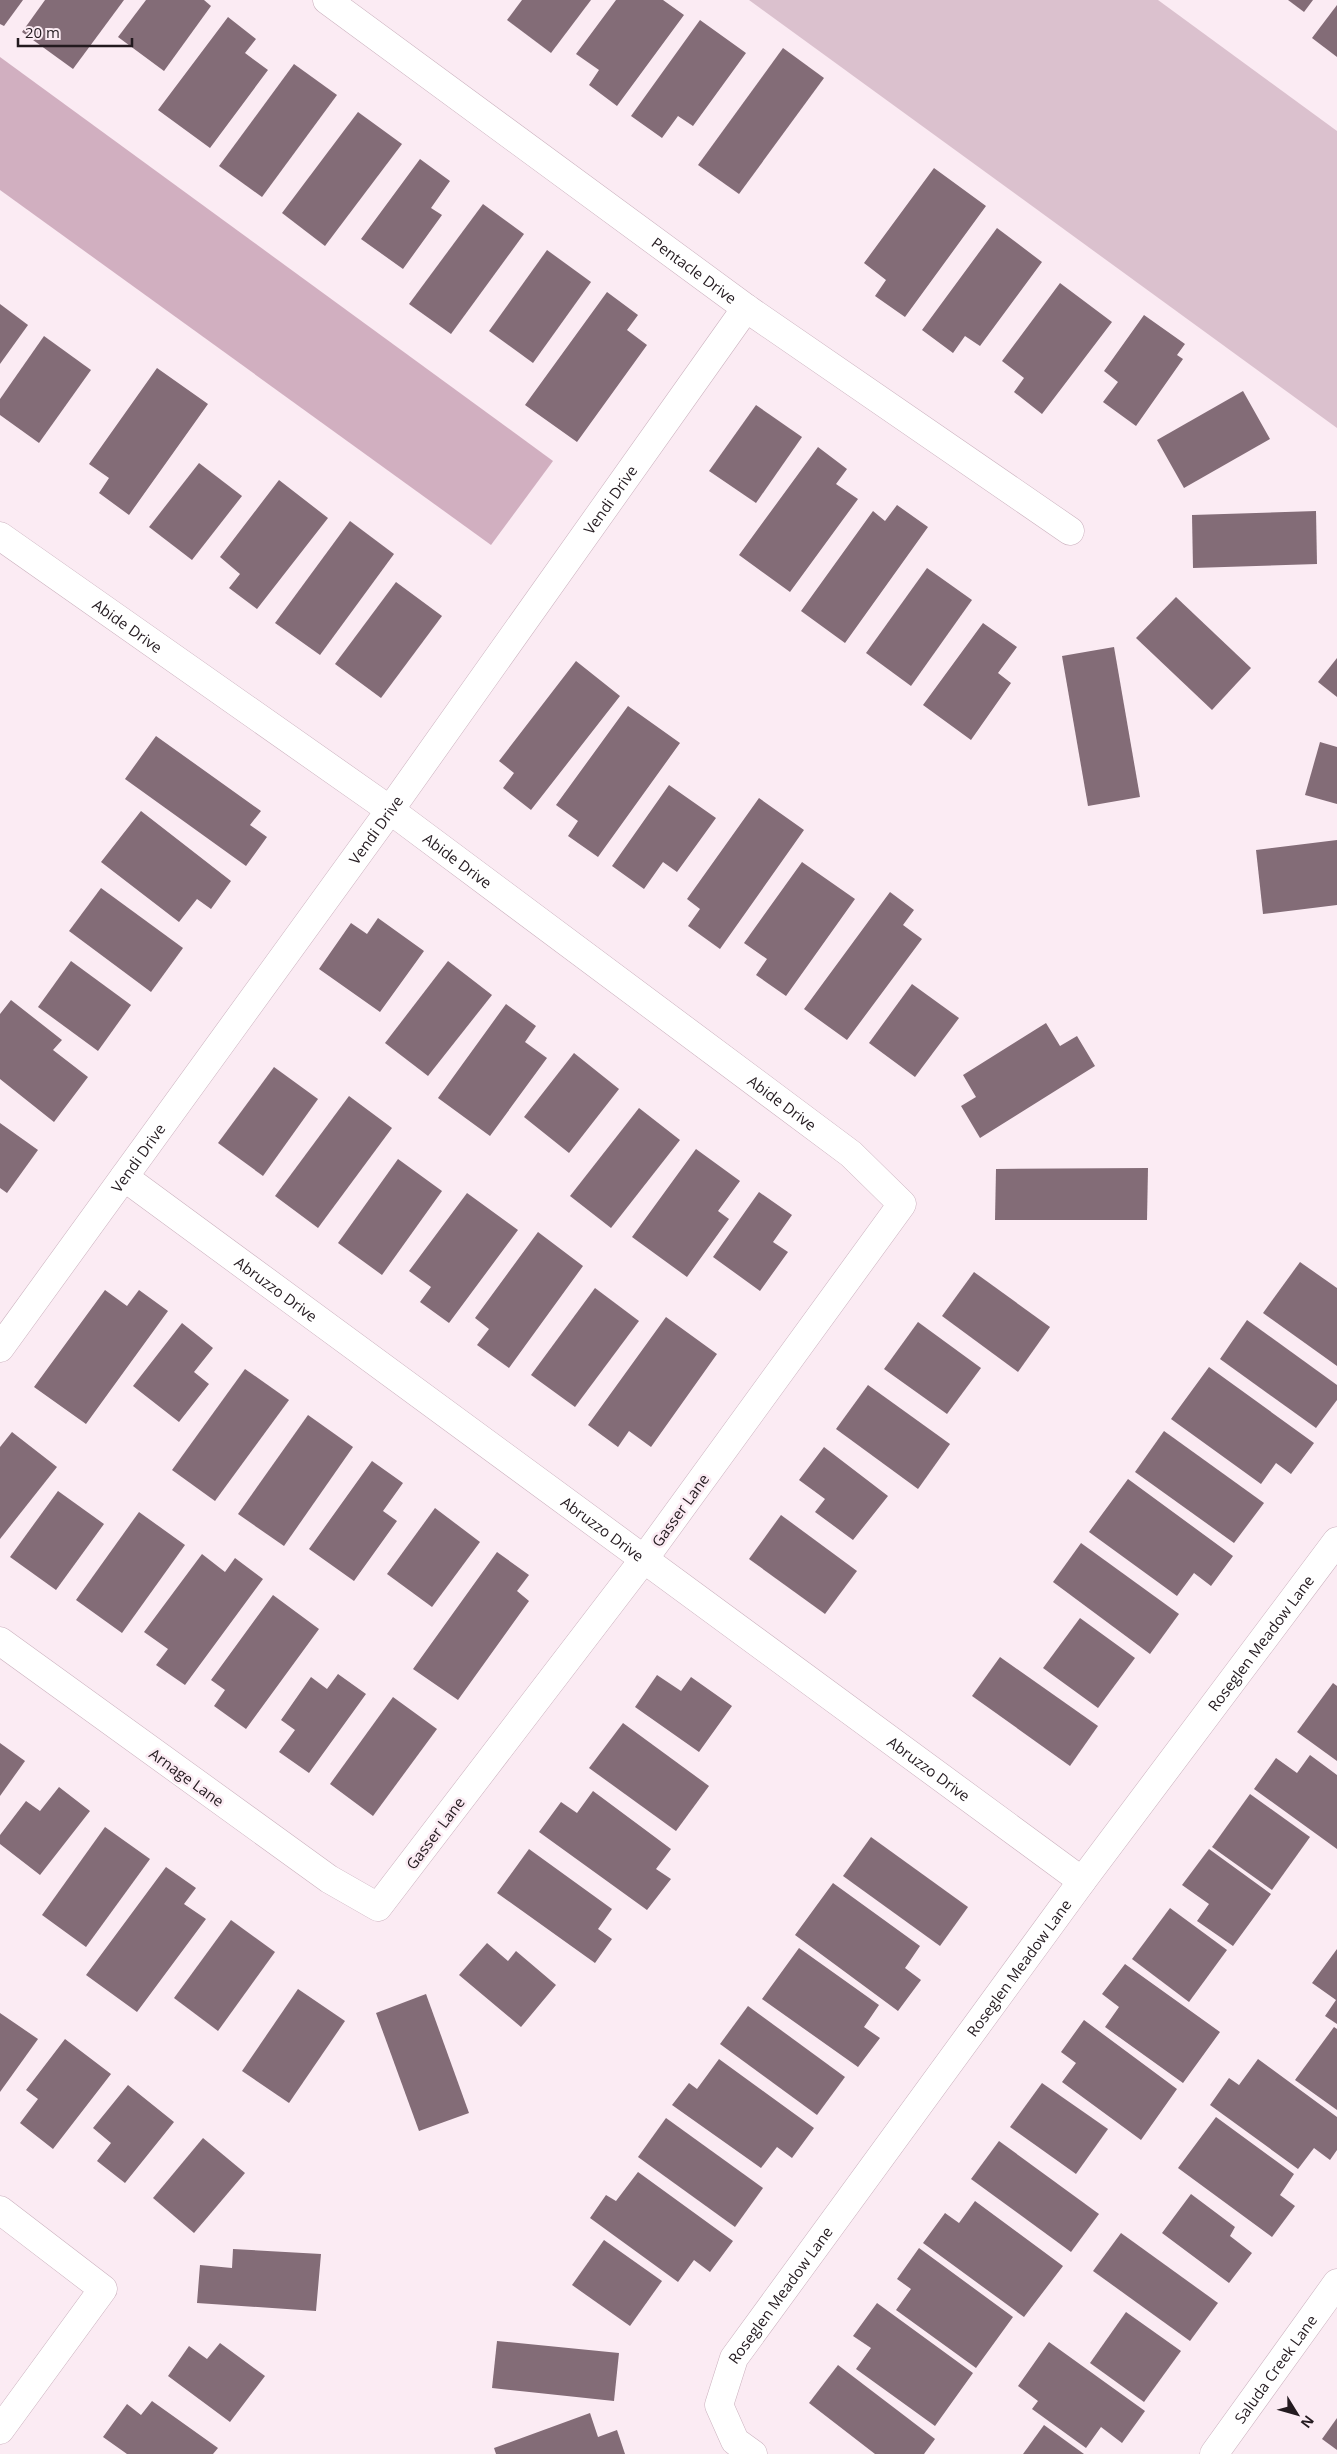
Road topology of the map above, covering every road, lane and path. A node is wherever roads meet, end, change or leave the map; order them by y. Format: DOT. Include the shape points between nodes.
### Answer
graph roads {
  1 [pos="327,0"];
  2 [pos="746,308"];
  3 [pos="1070,531"];
  4 [pos="0,536"];
  5 [pos="390,810"];
  6 [pos="124,1176"];
  7 [pos="902,1204"];
  8 [pos="0,1348"];
  9 [pos="1337,1541"];
  10 [pos="644,1559"];
  11 [pos="0,1641"];
  12 [pos="1082,1881"];
  13 [pos="378,1907"];
  14 [pos="0,2210"];
  15 [pos="1337,2283"];
  16 [pos="0,2430"];
  17 [pos="753,2454"];
  18 [pos="1214,2454"];
  1 -- 2 [label="street, Pentacle Drive"];
  2 -- 3 [label="street, Pentacle Drive"];
  2 -- 5 [label="street, Vendi Drive"];
  4 -- 5 [label="street, Abide Drive"];
  5 -- 6 [label="street, Vendi Drive"];
  5 -- 7 [label="street, Abide Drive" via="851,1154"];
  6 -- 8 [label="street, Vendi Drive"];
  6 -- 10 [label="street, Abruzzo Drive"];
  7 -- 10 [label="street, Gasser Lane"];
  9 -- 12 [label="street, Roseglen Meadow Lane"];
  10 -- 12 [label="street, Abruzzo Drive"];
  10 -- 13 [label="street, Gasser Lane"];
  11 -- 13 [label="street, Arnage Lane" via="329,1879"];
  12 -- 17 [label="street, Roseglen Meadow Lane" via="734,2358 719,2404 736,2441"];
  14 -- 16 [label="street" via="103,2288"];
  15 -- 18 [label="street, Saluda Creek Lane"];
}
